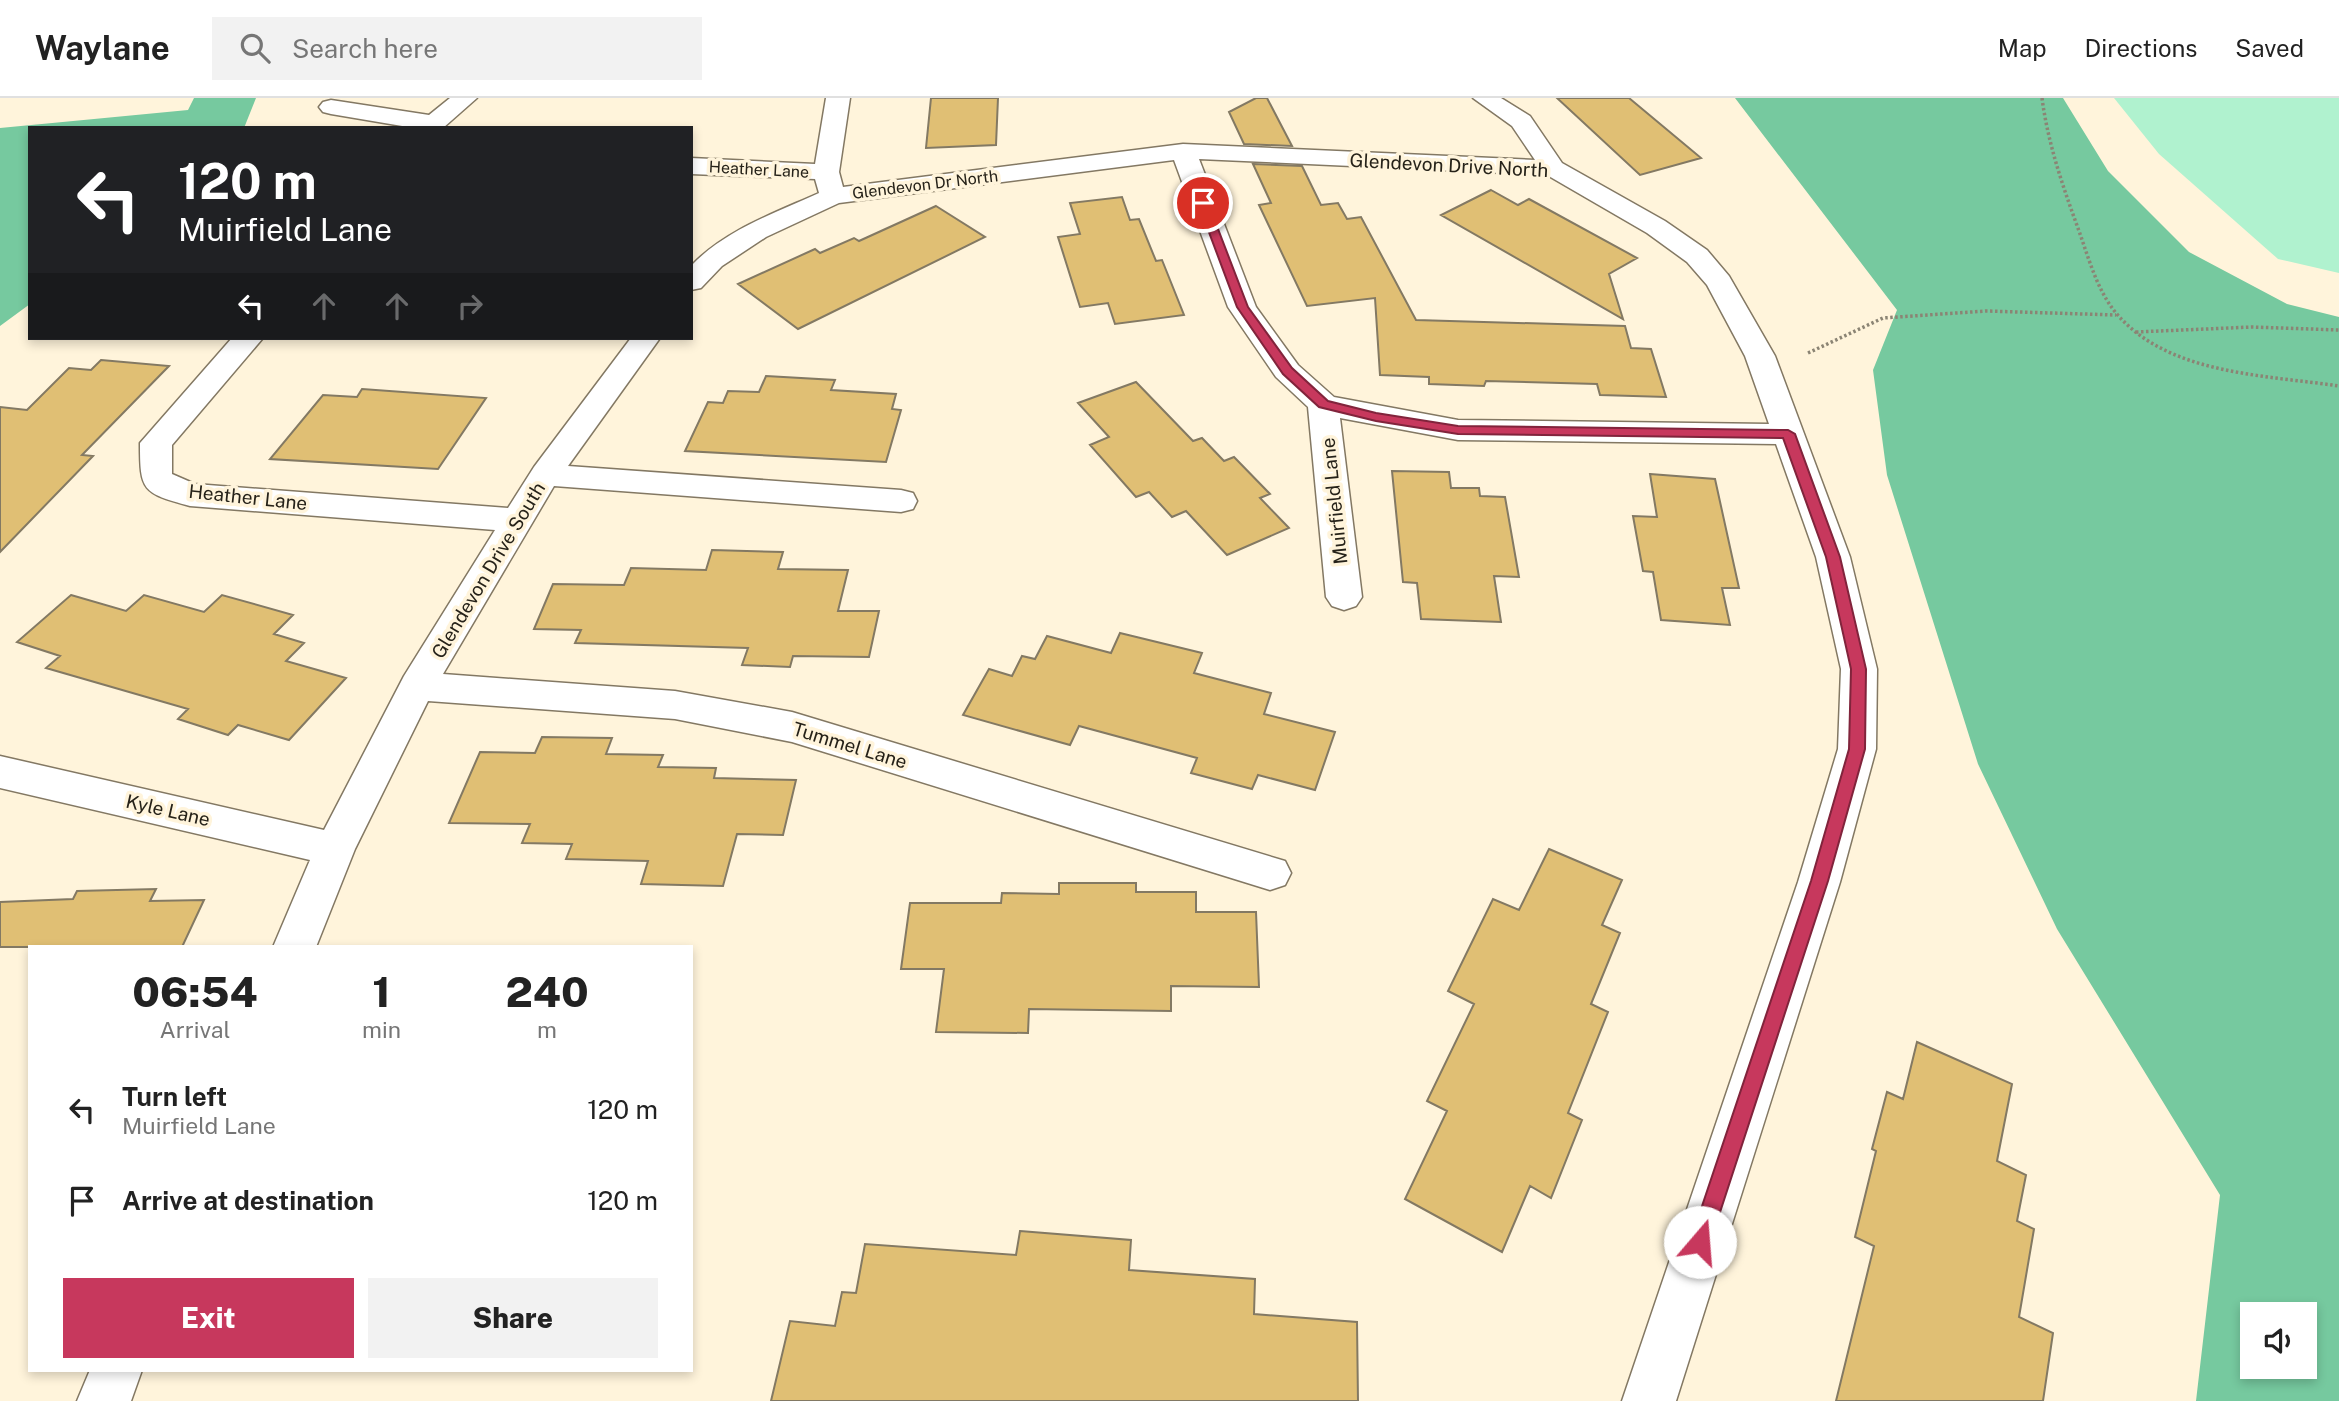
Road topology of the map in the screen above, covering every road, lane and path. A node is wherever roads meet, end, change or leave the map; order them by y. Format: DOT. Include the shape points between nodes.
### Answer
graph roads {
  1 [pos="465,98"];
  2 [pos="838,98"];
  3 [pos="1485,98"];
  4 [pos="2042,98"];
  5 [pos="331,107"];
  6 [pos="429,126"];
  7 [pos="1183,151"];
  8 [pos="693,166"];
  9 [pos="1553,168"];
  10 [pos="830,184"];
  11 [pos="693,280"];
  12 [pos="2117,315"];
  13 [pos="2339,330"];
  14 [pos="2135,332"];
  15 [pos="246,340"];
  16 [pos="645,340"];
  17 [pos="1760,356"];
  18 [pos="2339,386"];
  19 [pos="1323,404"];
  20 [pos="1788,434"];
  21 [pos="545,475"];
  22 [pos="901,501"];
  23 [pos="518,520"];
  24 [pos="1344,597"];
  25 [pos="417,686"];
  26 [pos="0,772"];
  27 [pos="335,849"];
  28 [pos="1270,873"];
  29 [pos="295,945"];
  30 [pos="116,1372"];
  31 [pos="104,1401"];
  32 [pos="1649,1401"];
  1 -- 6 [label="street"];
  2 -- 10 [label="street"];
  3 -- 9 [label="street" via="1521,121"];
  4 -- 12 [label="path" via="2052,159 2092,268"];
  5 -- 6 [label="street"];
  7 -- 9 [label="street, Glendevon Drive North"];
  7 -- 10 [label="street, Glendevon Dr North"];
  7 -- 19 [label="street, Muirfield Lane" via="1242,307 1287,371"];
  8 -- 10 [label="street, Heather Lane"];
  9 -- 17 [label="street, Glendevon Drive North" via="1697,256 1719,282"];
  10 -- 11 [label="street, Glendevon Dr North" via="712,260"];
  12 -- 14 [label="path"];
  12 -- 17 [label="path" via="1986,311 1883,318 1806,353"];
  13 -- 14 [label="path" via="2252,327"];
  14 -- 18 [label="path" via="2182,357"];
  15 -- 23 [label="street, Heather Lane" via="156,443 156,480 190,495"];
  16 -- 21 [label="street"];
  17 -- 20 [label="street, Glendevon Drive North"];
  19 -- 20 [label="street, Muirfield Lane" via="1458,430"];
  19 -- 24 [label="street, Muirfield Lane"];
  20 -- 32 [label="street, Glendevon Drive North" via="1833,557 1859,669 1857,749 1819,881"];
  21 -- 22 [label="street, Glendevon Drive South"];
  21 -- 23 [label="street, Glendevon Drive South"];
  23 -- 25 [label="street, Glendevon Drive South"];
  25 -- 27 [label="street, Glendevon Drive South"];
  25 -- 28 [label="street, Tummel Lane" via="675,705 792,727"];
  26 -- 27 [label="street, Kyle Lane"];
  27 -- 29 [label="street, Glendevon Drive South"];
  30 -- 31 [label="street"];
}
